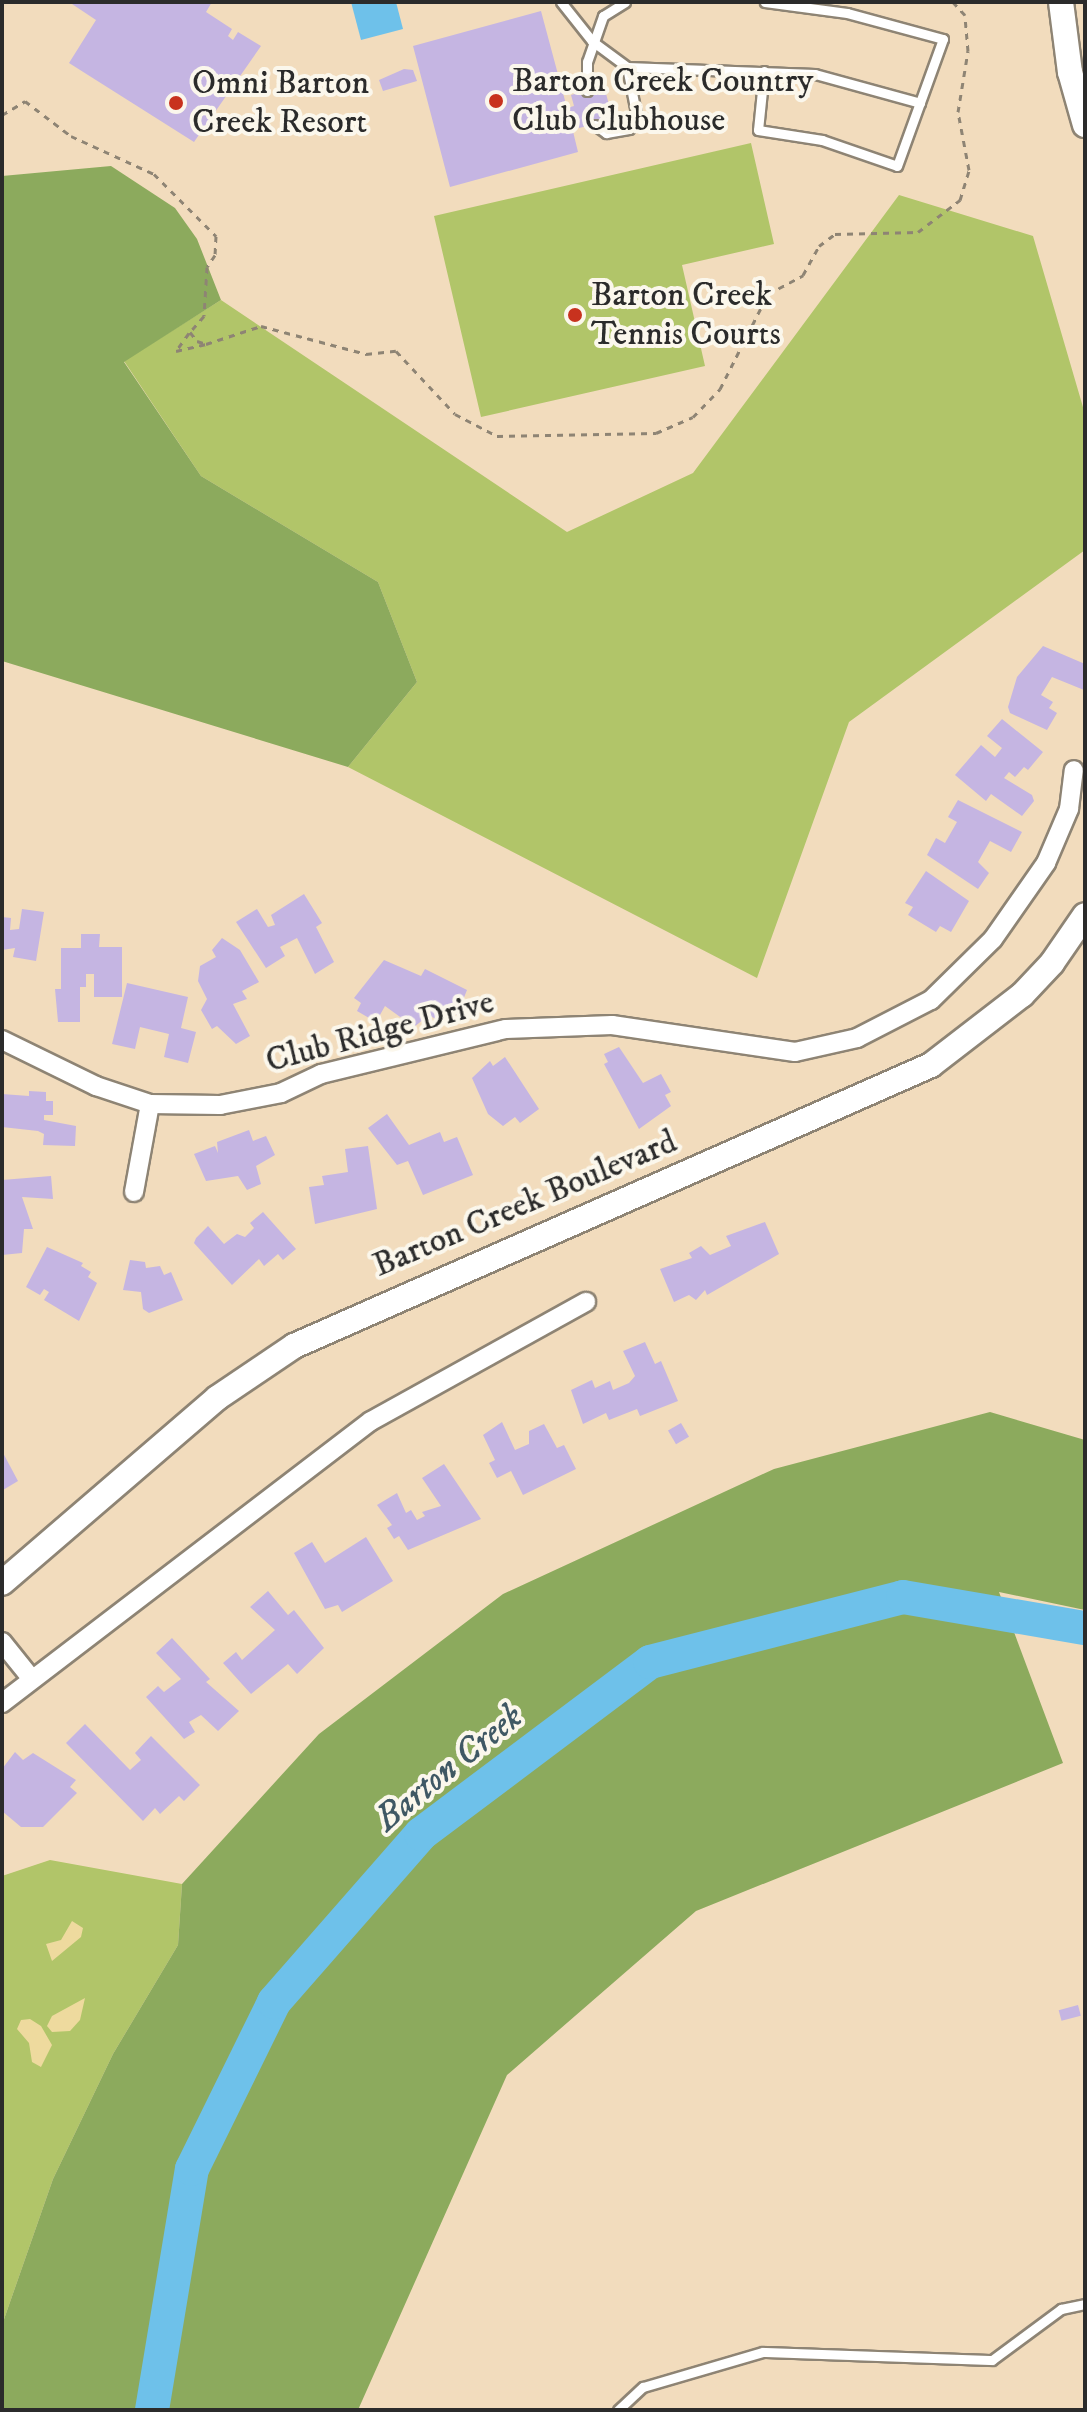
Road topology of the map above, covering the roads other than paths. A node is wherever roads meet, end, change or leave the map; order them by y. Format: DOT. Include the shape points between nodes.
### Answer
graph roads {
  1 [pos="625,2"];
  2 [pos="765,2"];
  3 [pos="1061,2"];
  4 [pos="565,3"];
  5 [pos="592,41"];
  6 [pos="627,67"];
  7 [pos="764,71"];
  8 [pos="587,91"];
  9 [pos="920,103"];
  10 [pos="595,125"];
  11 [pos="1085,125"];
  12 [pos="1074,770"];
  13 [pos="1085,915"];
  14 [pos="2,1040"];
  15 [pos="150,1104"];
  16 [pos="134,1192"];
  17 [pos="586,1302"];
  18 [pos="2,1583"];
  19 [pos="2,1642"];
  20 [pos="31,1678"];
  21 [pos="2,1703"];
  22 [pos="1085,2304"];
  23 [pos="618,2410"];
  1 -- 5 [label="lane" via="603,16"];
  2 -- 9 [label="lane" via="847,13 943,39"];
  3 -- 11 [label="street" via="1070,72"];
  4 -- 5 [label="lane"];
  5 -- 6 [label="lane"];
  5 -- 8 [label="lane"];
  6 -- 7 [label="lane"];
  6 -- 10 [label="lane" via="637,118 629,129 606,133"];
  7 -- 9 [label="lane" via="815,74"];
  7 -- 9 [label="lane" via="758,130 822,140 897,166"];
  12 -- 15 [label="street, Club Ridge Drive" via="1069,809 1046,863 993,939 931,1000 857,1038 795,1052 612,1025 506,1029 321,1074 281,1093 220,1105"];
  13 -- 18 [label="street, Barton Creek Boulevard" via="1022,995 931,1065 294,1346 217,1398"];
  14 -- 15 [label="street, Club Ridge Drive" via="96,1086"];
  15 -- 16 [label="street"];
  17 -- 20 [label="street" via="371,1421"];
  19 -- 20 [label="street"];
  20 -- 21 [label="street"];
  22 -- 23 [label="lane" via="1061,2309 992,2360 763,2352 643,2387"];
}
